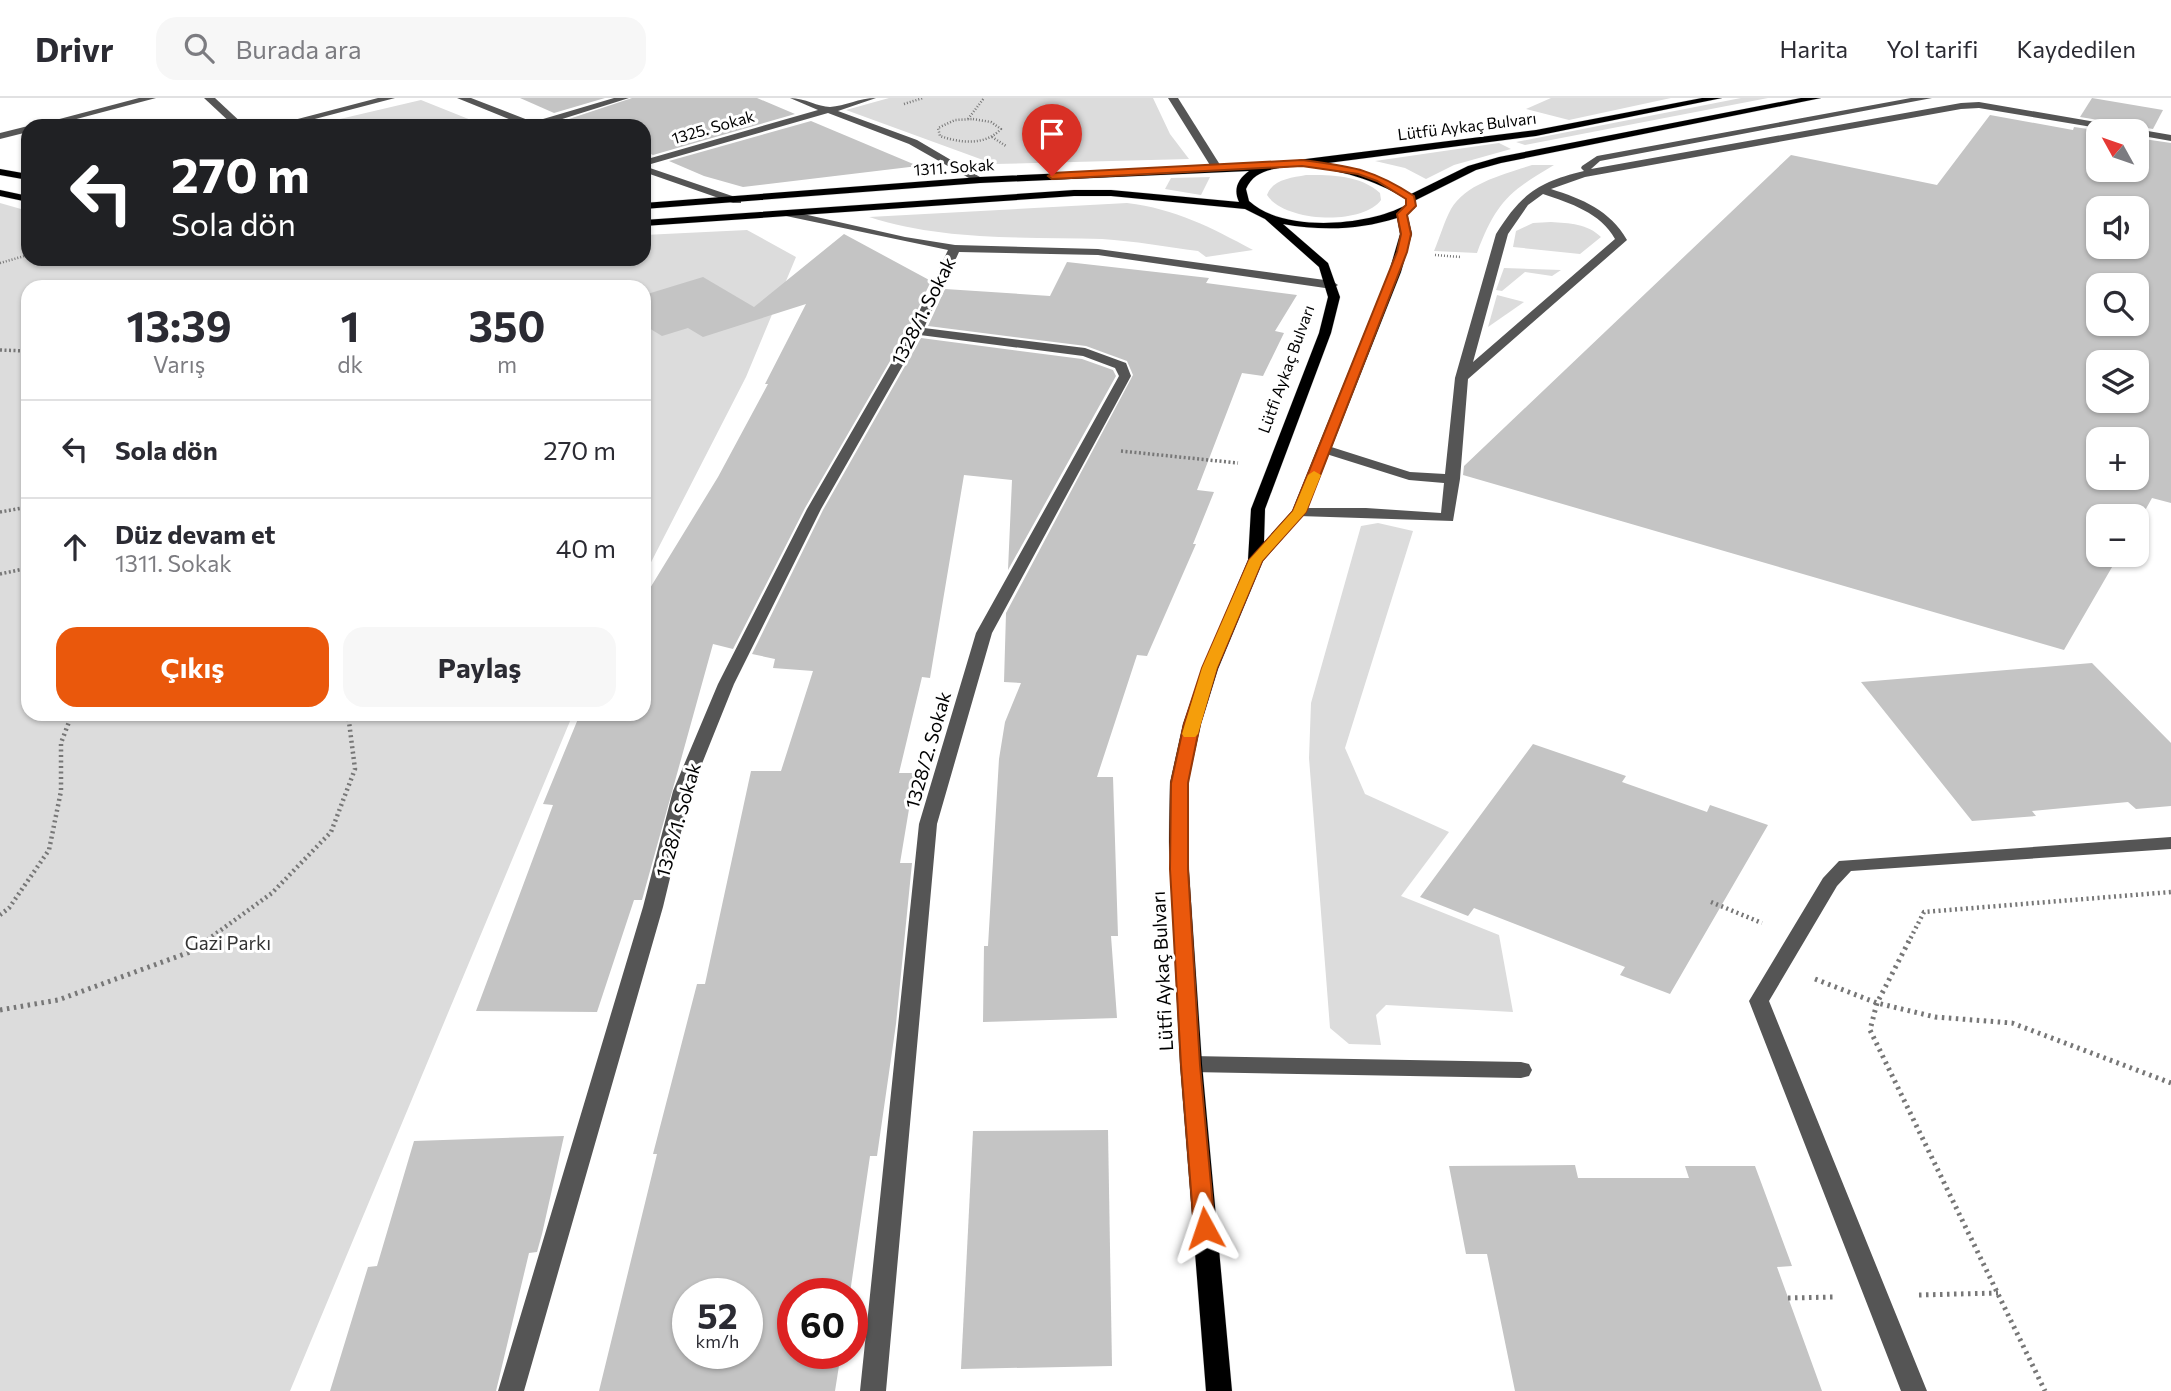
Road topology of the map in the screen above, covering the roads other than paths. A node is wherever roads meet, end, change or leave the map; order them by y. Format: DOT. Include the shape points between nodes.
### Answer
graph roads {
  1 [pos="151,98"];
  2 [pos="209,98"];
  3 [pos="390,98"];
  4 [pos="462,98"];
  5 [pos="624,98"];
  6 [pos="795,98"];
  7 [pos="872,98"];
  8 [pos="1173,98"];
  9 [pos="1717,98"];
  10 [pos="1816,98"];
  11 [pos="1927,98"];
  12 [pos="828,110"];
  13 [pos="66,119"];
  14 [pos="232,119"];
  15 [pos="304,119"];
  16 [pos="518,119"];
  17 [pos="554,119"];
  18 [pos="2086,124"];
  19 [pos="21,131"];
  20 [pos="2149,134"];
  21 [pos="0,136"];
  22 [pos="2171,138"];
  23 [pos="651,161"];
  24 [pos="1302,163"];
  25 [pos="1266,167"];
  26 [pos="1217,169"];
  27 [pos="651,171"];
  28 [pos="0,172"];
  29 [pos="1580,172"];
  30 [pos="21,176"];
  31 [pos="980,180"];
  32 [pos="1540,189"];
  33 [pos="0,193"];
  34 [pos="21,198"];
  35 [pos="1411,198"];
  36 [pos="737,201"];
  37 [pos="651,206"];
  38 [pos="1247,206"];
  39 [pos="790,214"];
  40 [pos="1402,214"];
  41 [pos="1268,217"];
  42 [pos="651,223"];
  43 [pos="955,248"];
  44 [pos="1332,285"];
  45 [pos="916,331"];
  46 [pos="1462,378"];
  47 [pos="1325,449"];
  48 [pos="1453,479"];
  49 [pos="1300,512"];
  50 [pos="1256,560"];
  51 [pos="2171,843"];
  52 [pos="1191,1065"];
  53 [pos="1521,1070"];
  54 [pos="511,1391"];
  55 [pos="873,1391"];
  56 [pos="1219,1391"];
  57 [pos="1914,1391"];
  1 -- 13 [label="street"];
  2 -- 14 [label="street"];
  3 -- 15 [label="street"];
  4 -- 16 [label="street"];
  5 -- 17 [label="street"];
  6 -- 12 [label="street"];
  7 -- 12 [label="street, 1325. Sokak"];
  8 -- 26 [label="street"];
  9 -- 24 [label="main road, Lütfü Aykaç Bulvarı" via="1536,133"];
  10 -- 35 [label="main road, Lütfü Aykaç Bulvarı" via="1499,160"];
  11 -- 29 [label="street" via="1597,159"];
  12 -- 23 [label="street, 1325. Sokak"];
  12 -- 31 [label="street" via="913,142"];
  18 -- 29 [label="street" via="1979,105 1961,106"];
  19 -- 21 [label="street"];
  20 -- 22 [label="street"];
  24 -- 25 [label="main road, 1311. Sokak"];
  24 -- 35 [label="main road" via="1360,171 1381,178"];
  25 -- 26 [label="main road, 1311. Sokak"];
  25 -- 38 [label="main road" via="1243,182 1240,192"];
  26 -- 31 [label="main road, 1311. Sokak"];
  27 -- 36 [label="street"];
  28 -- 30 [label="main road"];
  29 -- 32 [label="street"];
  31 -- 36 [label="main road, 1311. Sokak"];
  32 -- 46 [label="street" via="1513,214 1502,234"];
  32 -- 46 [label="street" via="1576,201 1616,227 1621,240"];
  33 -- 34 [label="main road"];
  35 -- 40 [label="main road" via="1411,206"];
  36 -- 37 [label="main road, 1311. Sokak"];
  38 -- 39 [label="main road, 1311. Sokak" via="1074,193"];
  38 -- 41 [label="main road"];
  39 -- 42 [label="main road, 1311. Sokak"];
  39 -- 43 [label="street, 1328/1. Sokak"];
  40 -- 41 [label="main road" via="1353,225"];
  40 -- 47 [label="main road, Lütfi Aykaç Bulvarı" via="1406,234 1402,252"];
  41 -- 44 [label="main road, Lütfi Aykaç Bulvarı" via="1324,265"];
  43 -- 44 [label="street, 1328/1. Sokak" via="1098,252"];
  43 -- 45 [label="street, 1328/1. Sokak"];
  44 -- 50 [label="main road, Lütfi Aykaç Bulvarı" via="1334,297 1325,333 1258,509"];
  45 -- 54 [label="street, 1328/1. Sokak" via="814,509 726,684 682,791 653,907"];
  45 -- 55 [label="street, 1328/2. Sokak" via="1085,352 1121,366 1125,376 984,633 928,824"];
  46 -- 48 [label="street"];
  47 -- 48 [label="street" via="1409,476"];
  47 -- 49 [label="main road, Lütfi Aykaç Bulvarı"];
  48 -- 49 [label="street" via="1448,518"];
  49 -- 50 [label="main road, Lütfi Aykaç Bulvarı"];
  50 -- 52 [label="main road, Lütfi Aykaç Bulvarı" via="1210,668 1179,783 1178,842"];
  51 -- 57 [label="street" via="1846,865 1830,882 1759,1001"];
  52 -- 53 [label="street"];
  52 -- 56 [label="main road, Lütfi Aykaç Bulvarı"];
}
